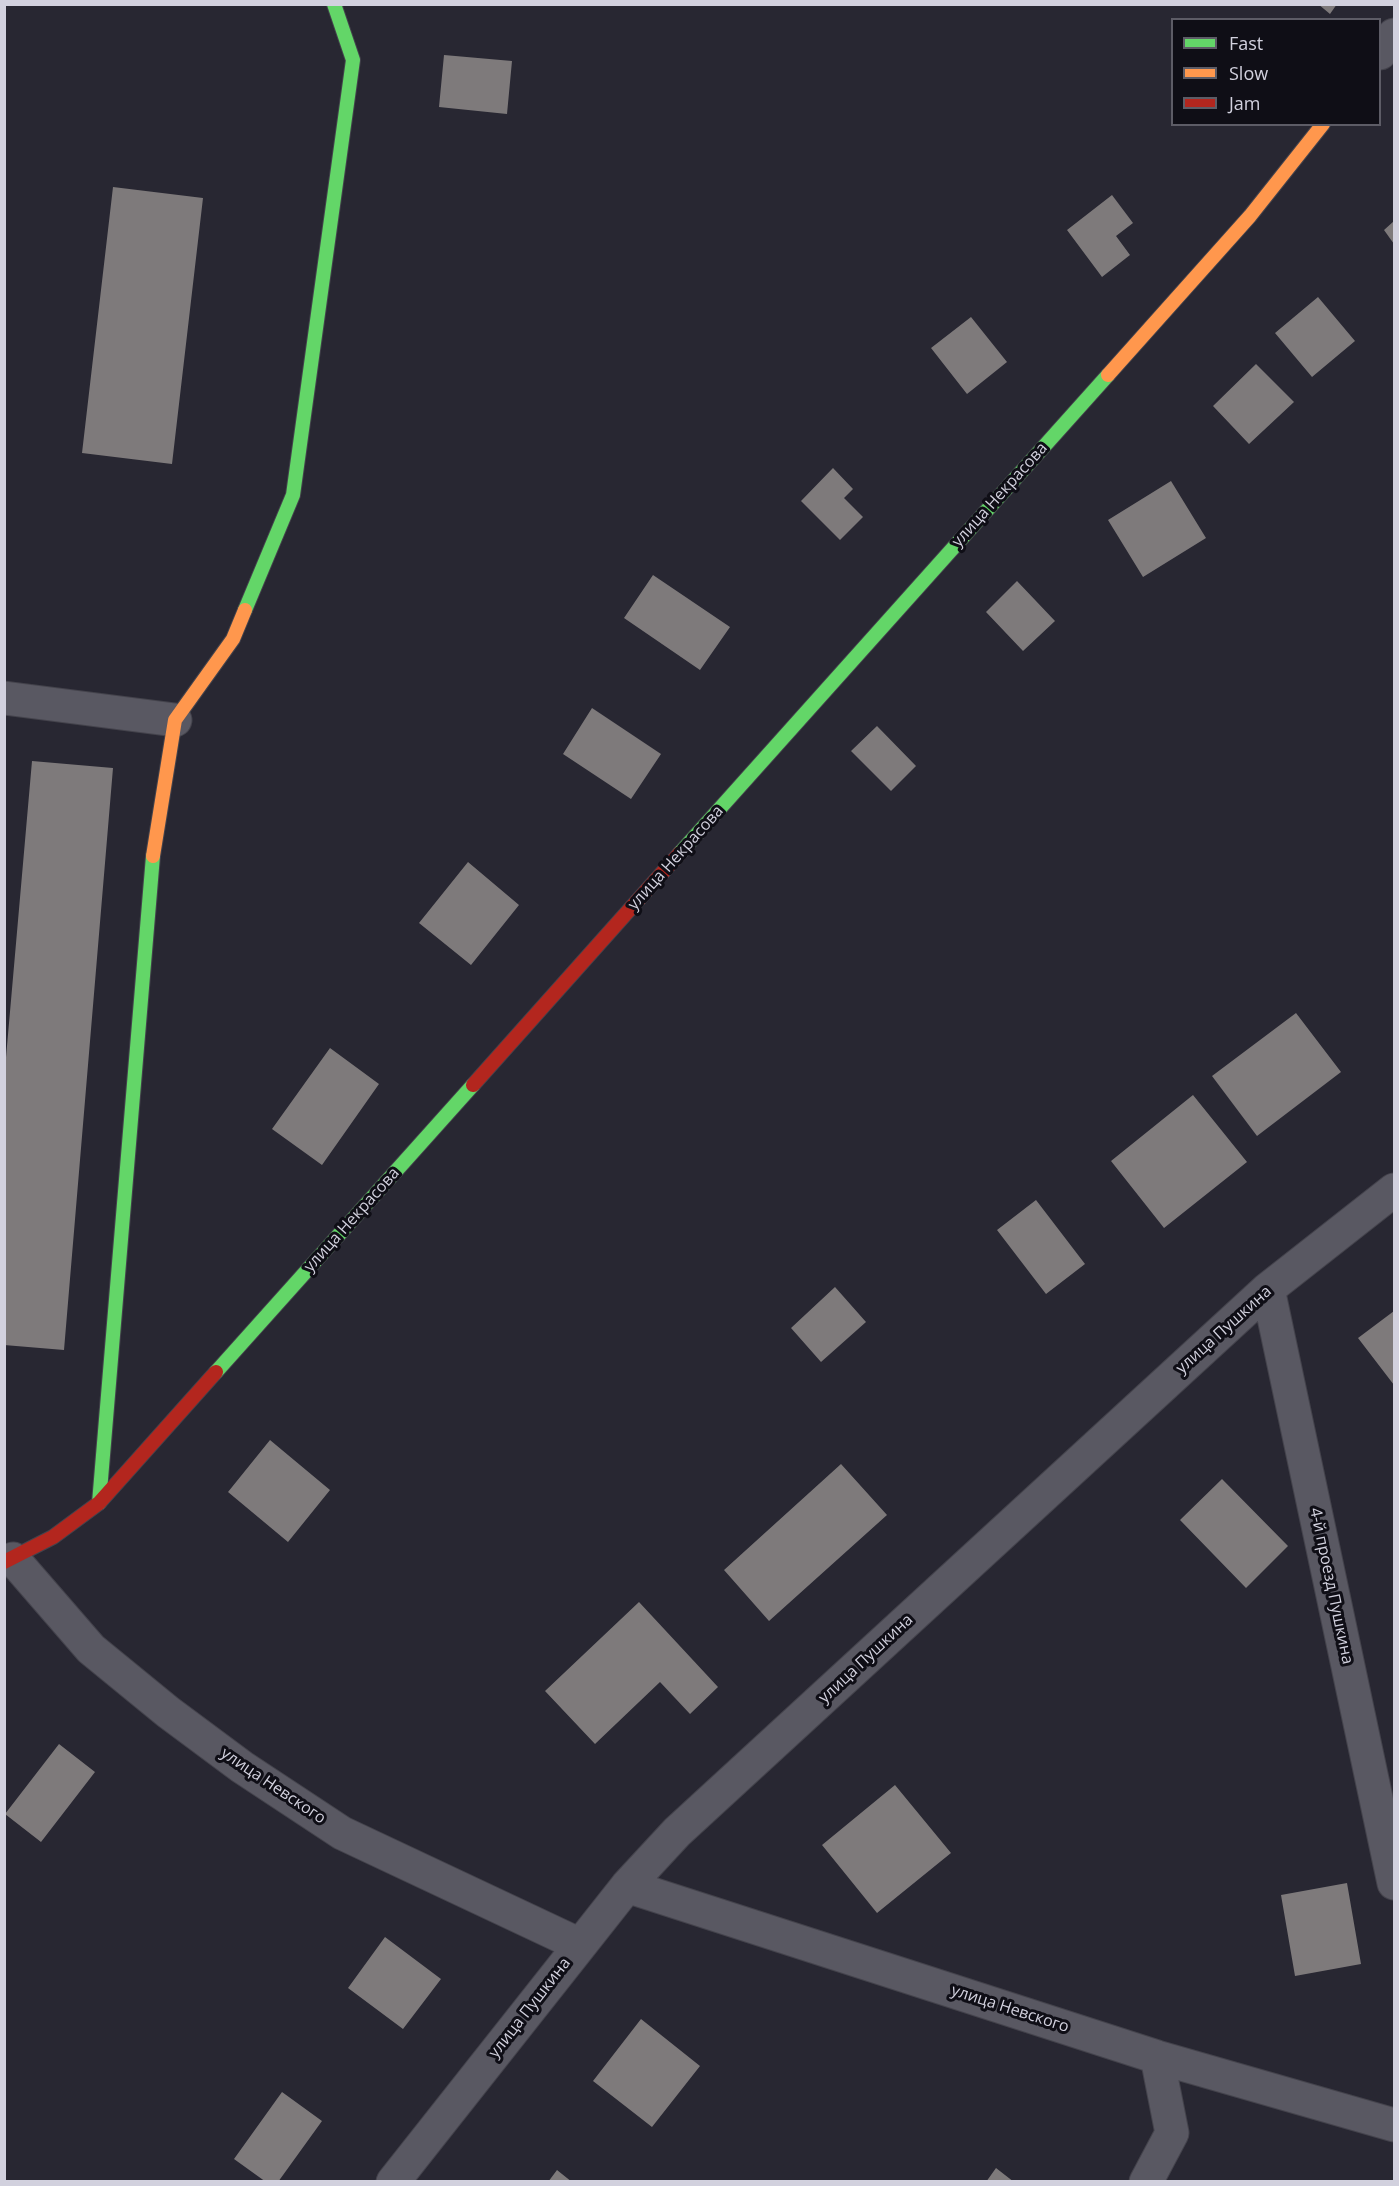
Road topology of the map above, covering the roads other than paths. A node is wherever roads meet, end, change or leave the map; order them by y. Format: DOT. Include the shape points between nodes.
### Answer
graph roads {
  1 [pos="334,4"];
  2 [pos="1395,35"];
  3 [pos="1381,53"];
  4 [pos="1321,126"];
  5 [pos="4,698"];
  6 [pos="175,720"];
  7 [pos="1395,1190"];
  8 [pos="1268,1289"];
  9 [pos="99,1503"];
  10 [pos="9,1561"];
  11 [pos="1395,1882"];
  12 [pos="627,1886"];
  13 [pos="580,1945"];
  14 [pos="1157,2057"];
  15 [pos="1395,2125"];
  16 [pos="393,2181"];
  17 [pos="1146,2181"];
  1 -- 6 [label="street" via="353,60 293,495 233,639"];
  2 -- 3 [label="street"];
  4 -- 9 [label="street, улица Некрасова" via="1250,216"];
  5 -- 6 [label="street"];
  6 -- 9 [label="street" via="155,836"];
  7 -- 8 [label="street, улица Пушкина"];
  8 -- 11 [label="street, 4-й проезд Пушкина"];
  8 -- 12 [label="street, улица Пушкина" via="686,1824"];
  9 -- 10 [label="street, улица Некрасова" via="53,1537"];
  10 -- 13 [label="street, улица Невского" via="91,1649 242,1767 342,1833"];
  12 -- 13 [label="street, улица Пушкина"];
  12 -- 14 [label="street, улица Невского"];
  13 -- 16 [label="street, улица Пушкина"];
  14 -- 15 [label="street, улица Невского"];
  14 -- 17 [label="street" via="1172,2133"];
}
